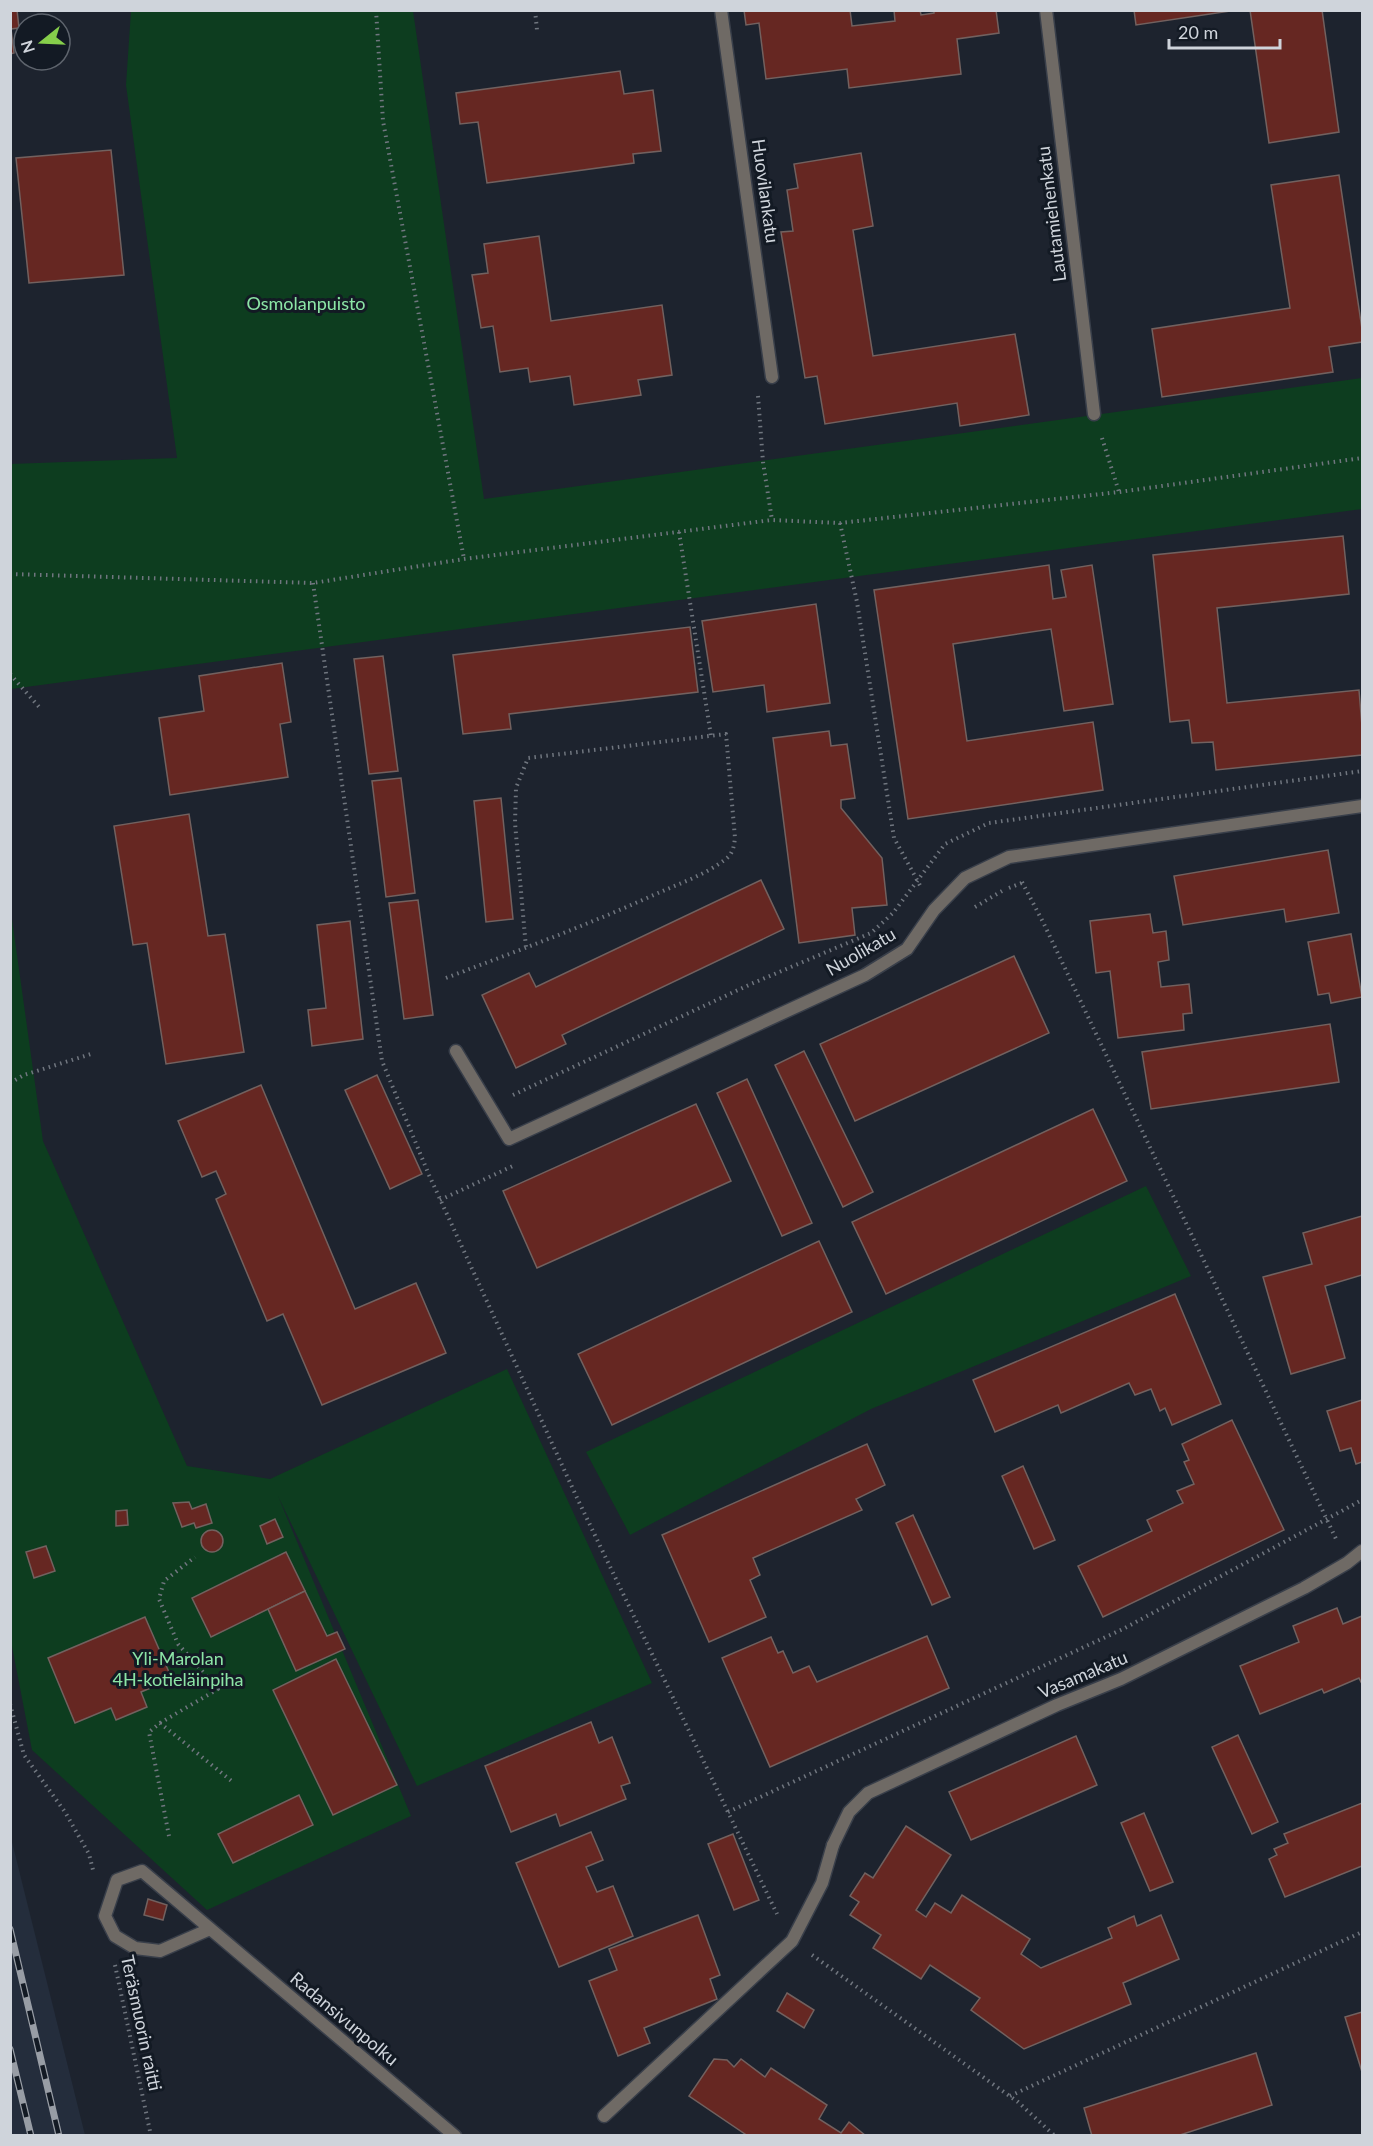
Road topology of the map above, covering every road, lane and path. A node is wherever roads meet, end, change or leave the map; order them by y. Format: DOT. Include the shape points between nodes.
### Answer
graph roads {
  1 [pos="376,10"];
  2 [pos="535,10"];
  3 [pos="722,10"];
  4 [pos="1046,10"];
  5 [pos="537,30"];
  6 [pos="772,377"];
  7 [pos="757,388"];
  8 [pos="1094,414"];
  9 [pos="1362,458"];
  10 [pos="1119,492"];
  11 [pos="772,520"];
  12 [pos="840,523"];
  13 [pos="680,532"];
  14 [pos="464,559"];
  15 [pos="10,574"];
  16 [pos="313,583"];
  17 [pos="10,675"];
  18 [pos="40,708"];
  19 [pos="711,736"];
  20 [pos="1362,806"];
  21 [pos="1009,857"];
  22 [pos="934,910"];
  23 [pos="526,948"];
  24 [pos="446,978"];
  25 [pos="456,1051"];
  26 [pos="91,1054"];
  27 [pos="10,1083"];
  28 [pos="1362,1500"];
  29 [pos="1327,1521"];
  30 [pos="1362,1551"];
  31 [pos="195,1557"];
  32 [pos="1347,1563"];
  33 [pos="10,1704"];
  34 [pos="160,1723"];
  35 [pos="234,1783"];
  36 [pos="728,1812"];
  37 [pos="169,1836"];
  38 [pos="94,1874"];
  39 [pos="210,1929"];
  40 [pos="1362,1932"];
  41 [pos="792,1941"];
  42 [pos="115,1962"];
  43 [pos="1009,2097"];
  44 [pos="604,2116"];
  45 [pos="151,2136"];
  46 [pos="455,2136"];
  47 [pos="1055,2136"];
  1 -- 14 [label="path" via="383,121"];
  2 -- 5 [label="path"];
  3 -- 6 [label="street, Huovilankatu"];
  4 -- 8 [label="street, Lautamiehenkatu"];
  7 -- 11 [label="path"];
  8 -- 10 [label="path"];
  9 -- 10 [label="path"];
  10 -- 12 [label="path"];
  11 -- 12 [label="path"];
  11 -- 13 [label="path"];
  12 -- 22 [label="path" via="857,602 894,838"];
  13 -- 14 [label="path"];
  13 -- 19 [label="path"];
  14 -- 16 [label="path"];
  15 -- 16 [label="path"];
  16 -- 36 [label="path" via="382,1061 432,1184"];
  17 -- 18 [label="path"];
  19 -- 23 [label="path" via="726,734 735,838 729,857 598,921"];
  19 -- 23 [label="path" via="528,759 516,788 515,823"];
  20 -- 21 [label="street, Nuolikatu"];
  21 -- 22 [label="street, Nuolikatu" via="965,878"];
  21 -- 29 [label="path"];
  22 -- 25 [label="street, Nuolikatu" via="907,949 865,975 509,1139"];
  23 -- 24 [label="path"];
  26 -- 27 [label="path"];
  28 -- 29 [label="path"];
  29 -- 32 [label="path"];
  29 -- 36 [label="path" via="1123,1629"];
  30 -- 32 [label="street, Vasamakatu"];
  31 -- 34 [label="path" via="164,1581 159,1599 178,1644 218,1689"];
  32 -- 41 [label="street, Vasamakatu" via="1121,1679 868,1793 849,1812 832,1845 822,1883"];
  33 -- 38 [label="path" via="24,1755 65,1812 89,1854"];
  34 -- 35 [label="path"];
  34 -- 37 [label="path" via="149,1732"];
  36 -- 41 [label="path"];
  39 -- 39 [label="street, Radansivunpolku" via="142,1871 117,1880 105,1916 115,1936 135,1948 160,1951"];
  39 -- 46 [label="street, Radansivunpolku"];
  40 -- 43 [label="path"];
  41 -- 43 [label="path"];
  41 -- 44 [label="street, Vasamakatu"];
  42 -- 45 [label="path, Teräsmuorin raitti"];
  43 -- 47 [label="path"];
}
